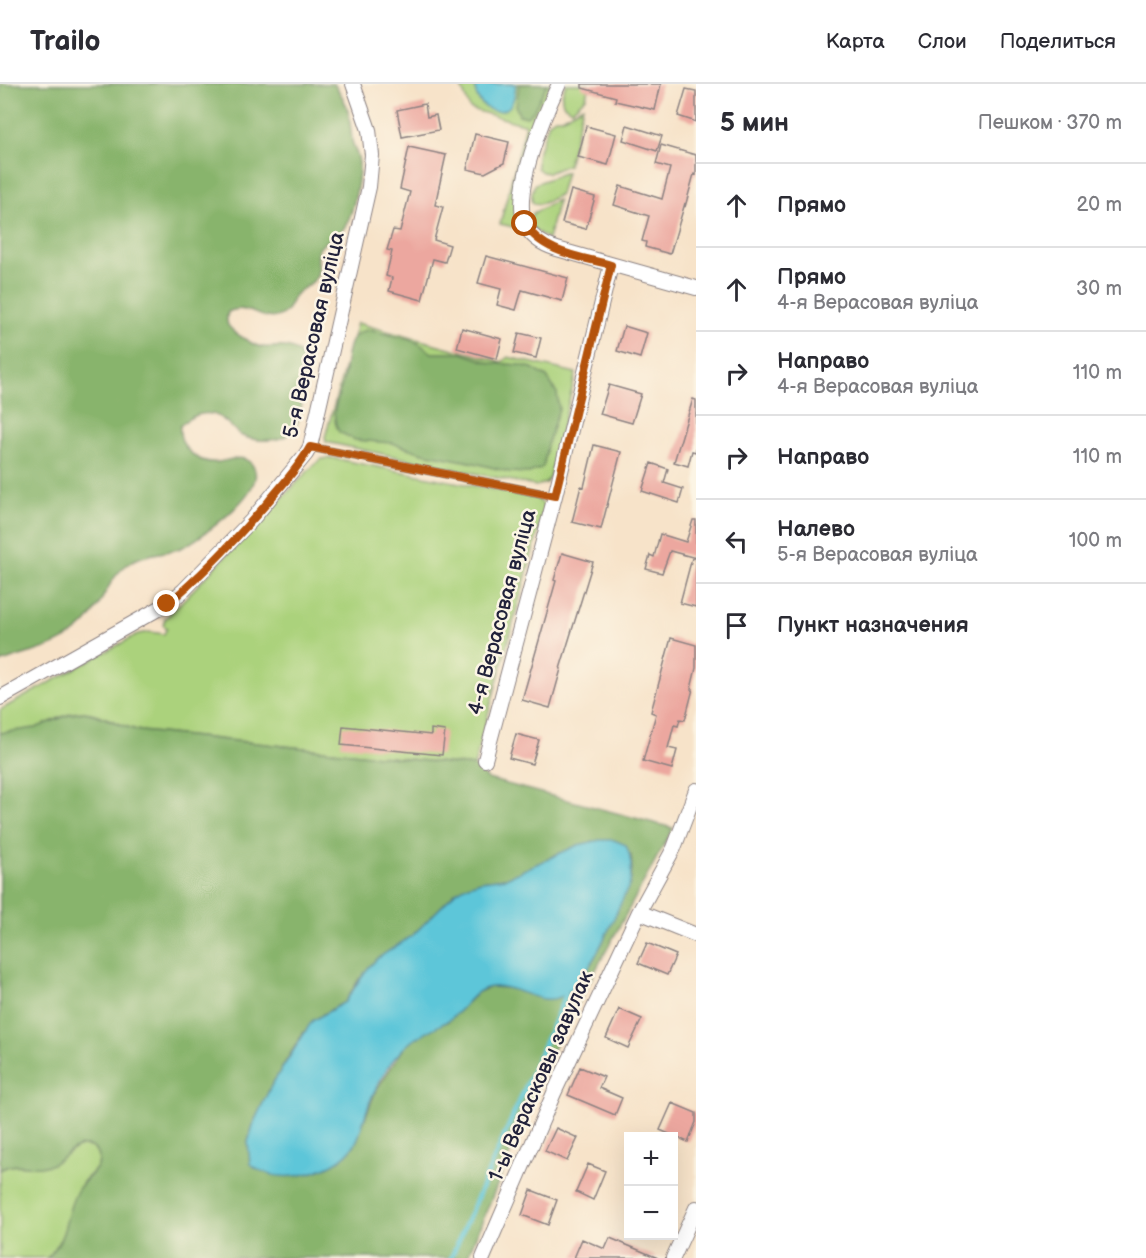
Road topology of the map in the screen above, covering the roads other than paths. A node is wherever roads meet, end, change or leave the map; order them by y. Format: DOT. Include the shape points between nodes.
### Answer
graph roads {
  1 [pos="353,84"];
  2 [pos="560,84"];
  3 [pos="611,265"];
  4 [pos="696,288"];
  5 [pos="310,447"];
  6 [pos="555,496"];
  7 [pos="0,698"];
  8 [pos="485,760"];
  9 [pos="696,790"];
  10 [pos="639,912"];
  11 [pos="696,935"];
  12 [pos="696,1208"];
  13 [pos="483,1258"];
  14 [pos="673,1258"];
  1 -- 5 [label="street, 5-я Верасовая вуліца" via="369,130 369,187"];
  2 -- 3 [label="street" via="534,145 524,188 525,224 542,243"];
  3 -- 4 [label="street"];
  3 -- 6 [label="street, 4-я Верасовая вуліца"];
  5 -- 6 [label="lane"];
  5 -- 7 [label="street, 5-я Верасовая вуліца" via="252,521 167,604"];
  6 -- 8 [label="street, 4-я Верасовая вуліца"];
  9 -- 10 [label="street, 1-ы Верасковы завулак" via="674,848"];
  10 -- 11 [label="street"];
  10 -- 13 [label="street, 1-ы Верасковы завулак" via="554,1092"];
  12 -- 14 [label="street"];
}
